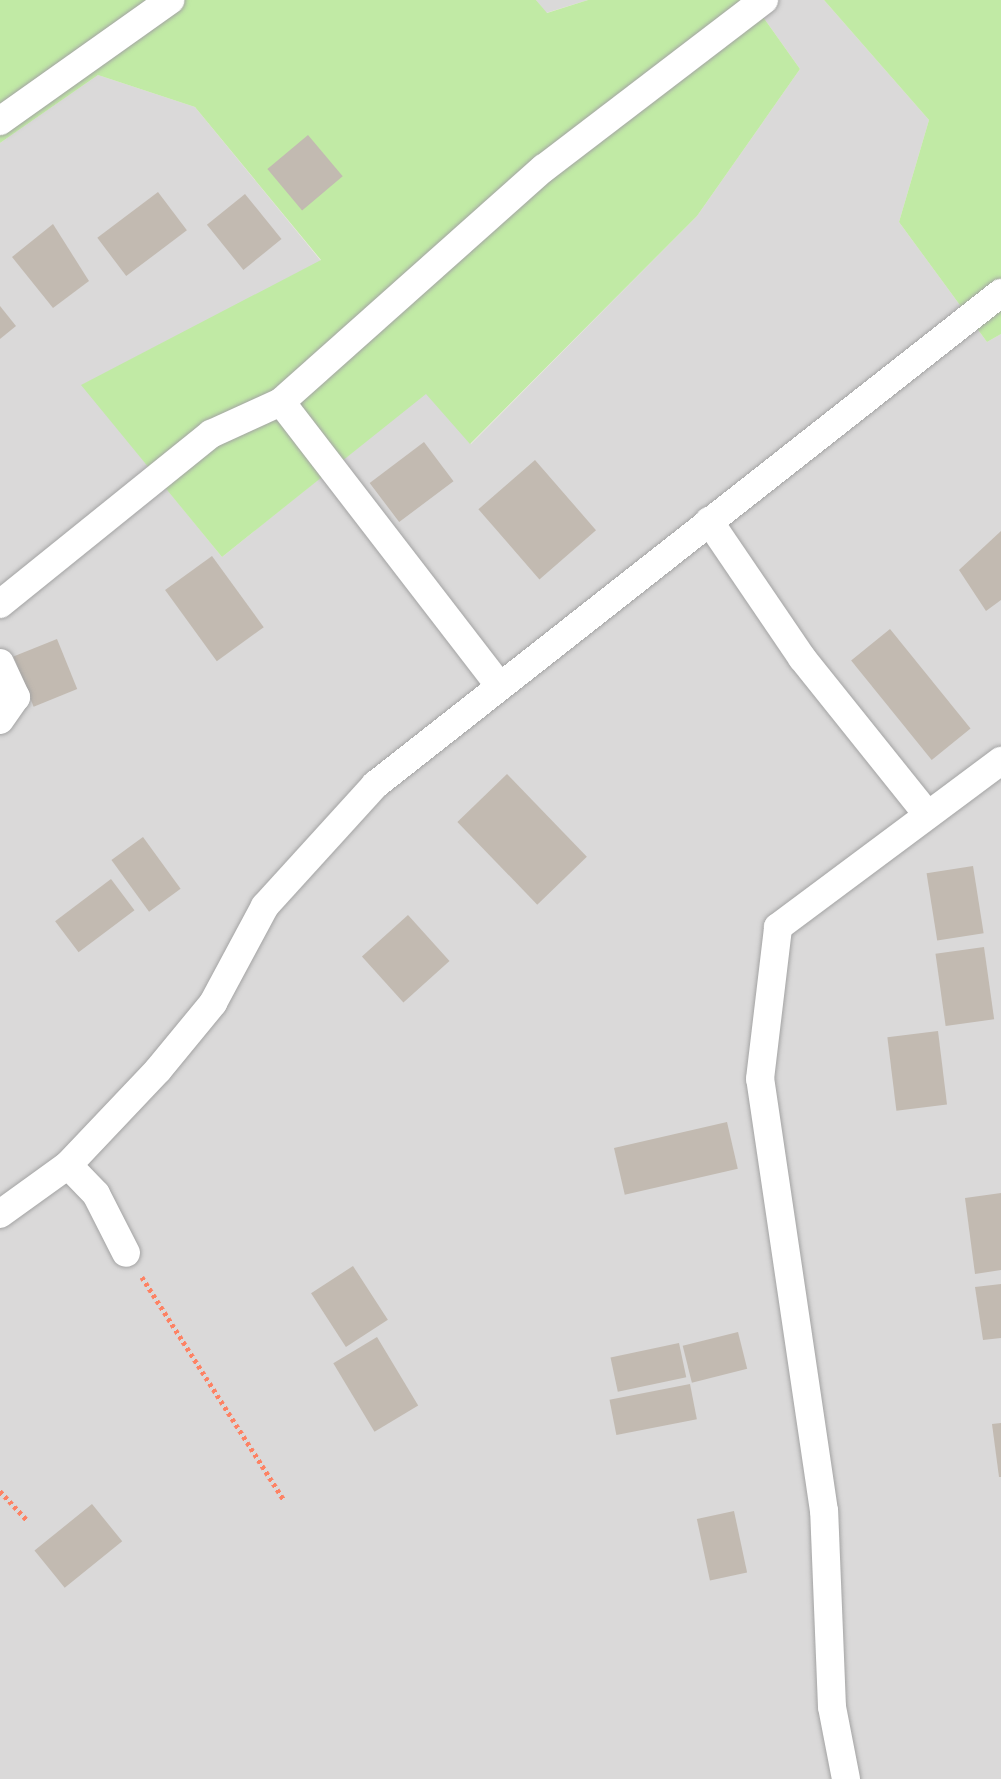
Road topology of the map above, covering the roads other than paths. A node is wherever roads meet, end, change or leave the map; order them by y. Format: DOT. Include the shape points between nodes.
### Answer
graph roads {
  1 [pos="170,0"];
  2 [pos="764,0"];
  3 [pos="0,121"];
  4 [pos="1001,293"];
  5 [pos="281,402"];
  6 [pos="709,521"];
  7 [pos="0,604"];
  8 [pos="0,663"];
  9 [pos="499,685"];
  10 [pos="0,720"];
  11 [pos="1001,761"];
  12 [pos="927,814"];
  13 [pos="68,1165"];
  14 [pos="0,1214"];
  15 [pos="127,1254"];
  16 [pos="846,1779"];
  1 -- 3 [label="street"];
  2 -- 5 [label="street" via="544,168"];
  4 -- 6 [label="street"];
  5 -- 7 [label="street" via="211,434"];
  5 -- 9 [label="street"];
  6 -- 9 [label="street"];
  6 -- 12 [label="street" via="802,657"];
  8 -- 10 [label="street" via="16,697"];
  9 -- 13 [label="street" via="375,785 265,906 213,1003 158,1070"];
  11 -- 12 [label="street"];
  12 -- 16 [label="street" via="778,927 760,1079 824,1511 832,1707"];
  13 -- 14 [label="street"];
  13 -- 15 [label="street" via="96,1194"];
}
